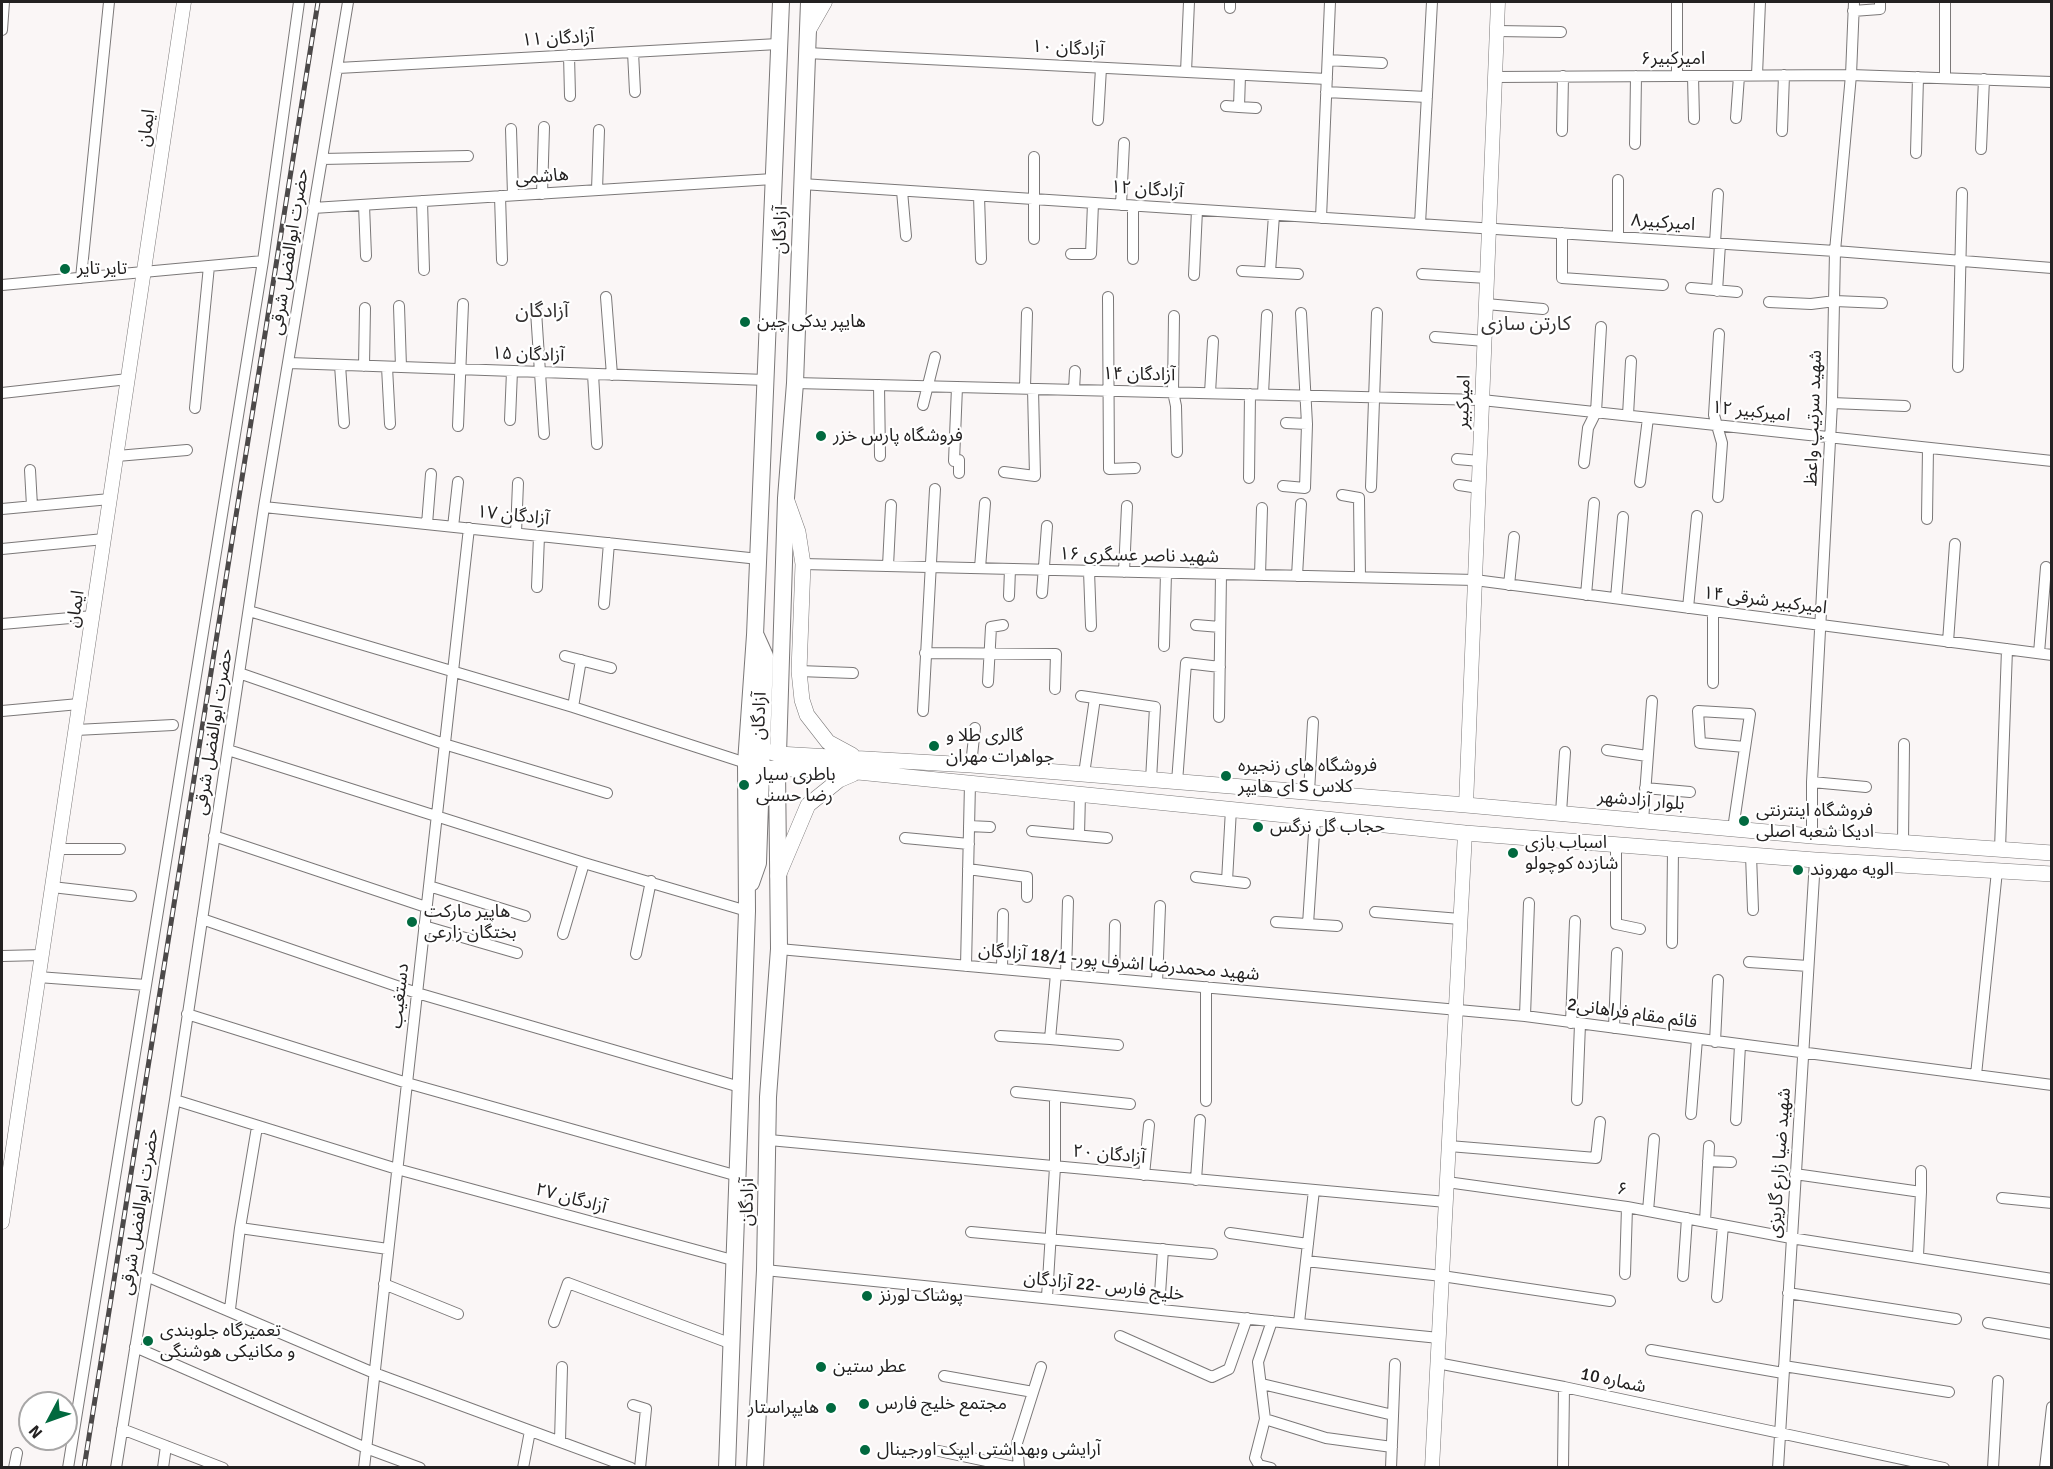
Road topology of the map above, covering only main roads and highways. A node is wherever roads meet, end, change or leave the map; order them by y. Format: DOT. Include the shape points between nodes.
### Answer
graph roads {
  1 [pos="781,2"];
  2 [pos="809,2"];
  3 [pos="770,280"];
  4 [pos="799,285"];
  5 [pos="768,329"];
  6 [pos="797,335"];
  7 [pos="786,498"];
  8 [pos="854,757"];
  9 [pos="765,761"];
  10 [pos="858,772"];
  11 [pos="2052,853"];
  12 [pos="2052,874"];
  13 [pos="778,876"];
  14 [pos="727,1467"];
  15 [pos="755,1467"];
  1 -- 3 [label="main road, آزادگان"];
  2 -- 4 [label="main road, آزادگان"];
  3 -- 4 [label="main road" via="784,293"];
  3 -- 5 [label="main road, آزادگان"];
  4 -- 6 [label="main road, آزادگان"];
  5 -- 6 [label="main road" via="778,323 786,324"];
  5 -- 9 [label="main road, آزادگان" via="755,635"];
  6 -- 7 [label="main road, آزادگان"];
  7 -- 8 [label="main road" via="798,532 803,564 799,671 802,700 807,715 828,742"];
  7 -- 9 [label="main road, آزادگان"];
  8 -- 9 [label="main road, بلوار آزادشهر"];
  8 -- 11 [label="main road, بلوار آزادشهر"];
  9 -- 10 [label="main road"];
  9 -- 13 [label="main road, آزادگان"];
  9 -- 14 [label="main road, آزادگان" via="747,903"];
  10 -- 12 [label="main road" via="1465,833"];
  10 -- 13 [label="main road" via="839,780 808,805"];
  13 -- 15 [label="main road, آزادگان" via="779,949 768,1097 765,1270"];
}
